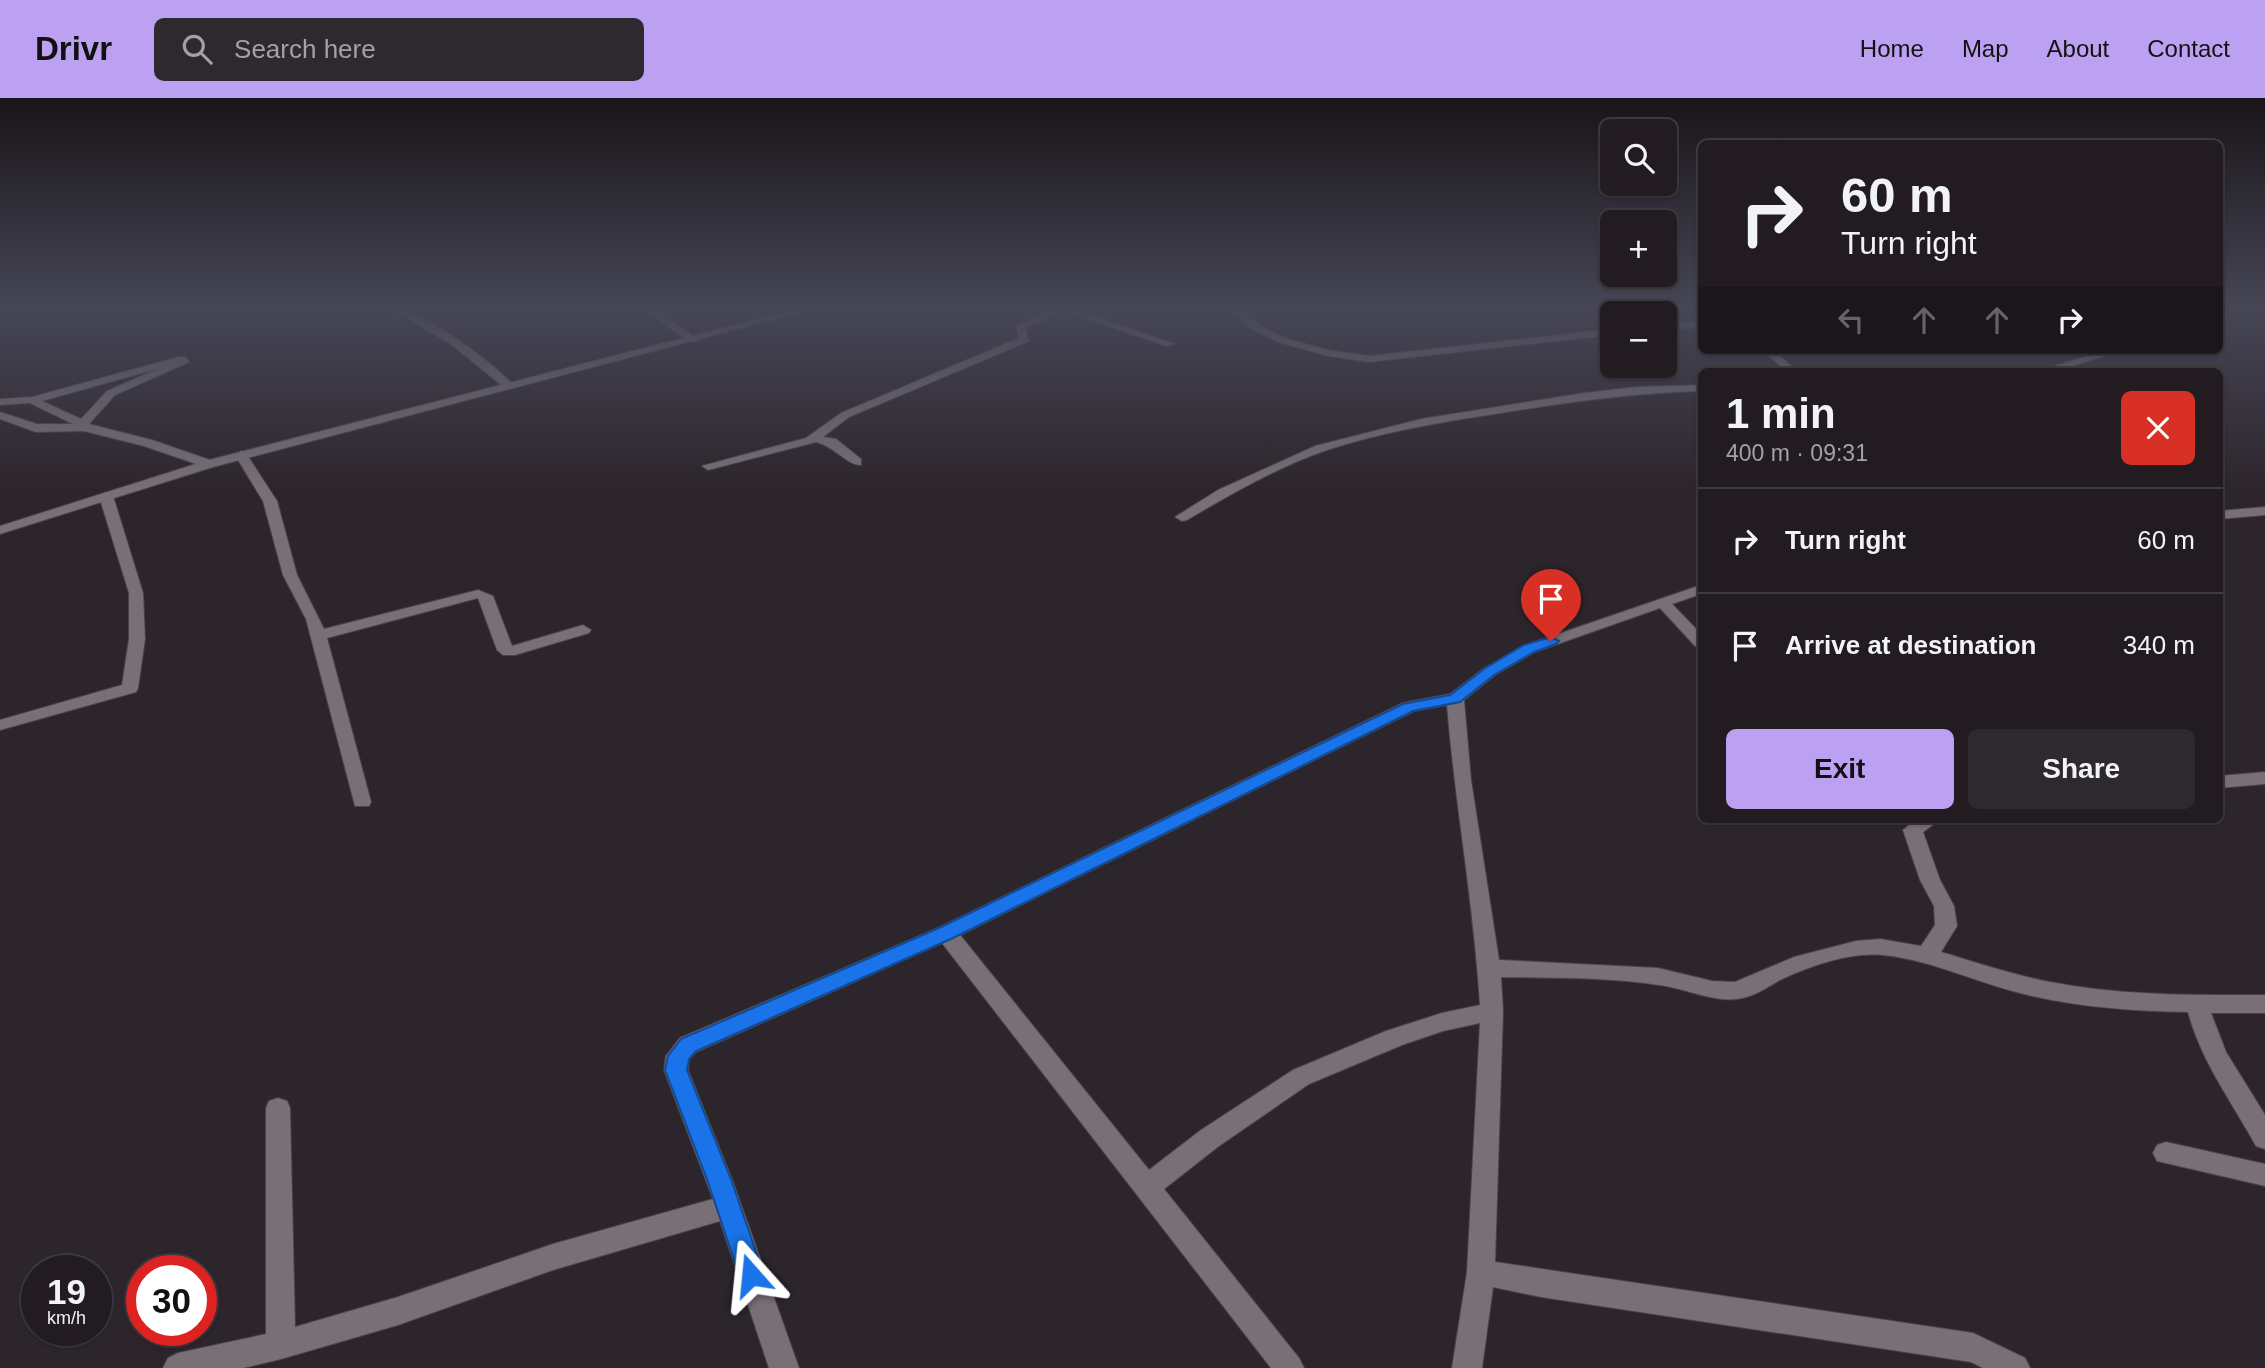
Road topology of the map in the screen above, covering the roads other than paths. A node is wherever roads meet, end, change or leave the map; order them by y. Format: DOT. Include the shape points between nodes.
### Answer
graph roads {
  1 [pos="135,370"];
  2 [pos="165,370"];
  3 [pos="490,370"];
  4 [pos="572,370"];
  5 [pos="946,370"];
  6 [pos="509,386"];
  7 [pos="1698,388"];
  8 [pos="32,400"];
  9 [pos="0,402"];
  10 [pos="0,415"];
  11 [pos="83,425"];
  12 [pos="812,438"];
  13 [pos="241,455"];
  14 [pos="857,462"];
  15 [pos="209,464"];
  16 [pos="708,466"];
  17 [pos="106,496"];
  18 [pos="2265,511"];
  19 [pos="2223,515"];
  20 [pos="1182,517"];
  21 [pos="1,529"];
  22 [pos="1698,590"];
  23 [pos="1663,603"];
  24 [pos="583,630"];
  25 [pos="318,635"];
  26 [pos="1698,640"];
  27 [pos="1455,698"];
  28 [pos="0,725"];
  29 [pos="2265,778"];
  30 [pos="2223,782"];
  31 [pos="362,802"];
  32 [pos="1924,823"];
  33 [pos="946,933"];
  34 [pos="1930,958"];
  35 [pos="1489,968"];
  36 [pos="2197,1004"];
  37 [pos="2265,1004"];
  38 [pos="1492,1011"];
  39 [pos="278,1108"];
  40 [pos="2265,1139"];
  41 [pos="2166,1153"];
  42 [pos="2265,1175"];
  43 [pos="1148,1186"];
  44 [pos="728,1207"];
  45 [pos="1481,1272"];
  46 [pos="281,1345"];
  47 [pos="178,1368"];
  48 [pos="785,1368"];
  49 [pos="1289,1368"];
  50 [pos="1467,1368"];
  51 [pos="2015,1368"];
  1 -- 8 [label="street"];
  2 -- 11 [label="street" via="111,393"];
  3 -- 6 [label="street"];
  4 -- 6 [label="street"];
  5 -- 12 [label="street" via="845,415"];
  6 -- 13 [label="street"];
  7 -- 20 [label="street" via="1584,396 1418,423 1319,449"];
  8 -- 9 [label="street"];
  8 -- 11 [label="street"];
  10 -- 11 [label="street" via="36,428"];
  11 -- 15 [label="street"];
  12 -- 14 [label="street" via="832,442"];
  12 -- 16 [label="street"];
  13 -- 15 [label="street"];
  13 -- 25 [label="street" via="270,501 290,575"];
  15 -- 17 [label="street"];
  17 -- 21 [label="street"];
  17 -- 28 [label="street" via="136,593 137,639 130,688"];
  18 -- 19 [label="street"];
  22 -- 23 [label="street"];
  23 -- 26 [label="street"];
  23 -- 27 [label="street" via="1529,649"];
  24 -- 25 [label="street" via="509,652 486,596 478,594"];
  25 -- 31 [label="street"];
  27 -- 33 [label="street" via="1409,707"];
  27 -- 35 [label="street"];
  29 -- 30 [label="street"];
  32 -- 34 [label="street" via="1913,830 1944,906 1946,926 1931,947"];
  33 -- 43 [label="street"];
  33 -- 44 [label="street" via="688,1045 678,1056 676,1070"];
  34 -- 35 [label="street" via="1899,949 1857,948 1777,972 1746,988 1716,991 1661,976"];
  34 -- 36 [label="street" via="2070,995"];
  35 -- 38 [label="street"];
  36 -- 37 [label="street"];
  36 -- 40 [label="street" via="2202,1028 2217,1059"];
  38 -- 43 [label="street" via="1394,1038 1301,1077"];
  38 -- 45 [label="street"];
  39 -- 46 [label="street"];
  41 -- 42 [label="street"];
  43 -- 49 [label="street"];
  44 -- 46 [label="street" via="553,1257 398,1311"];
  44 -- 48 [label="street"];
  45 -- 50 [label="street"];
  45 -- 51 [label="street" via="1973,1348"];
  46 -- 47 [label="street"];
}
